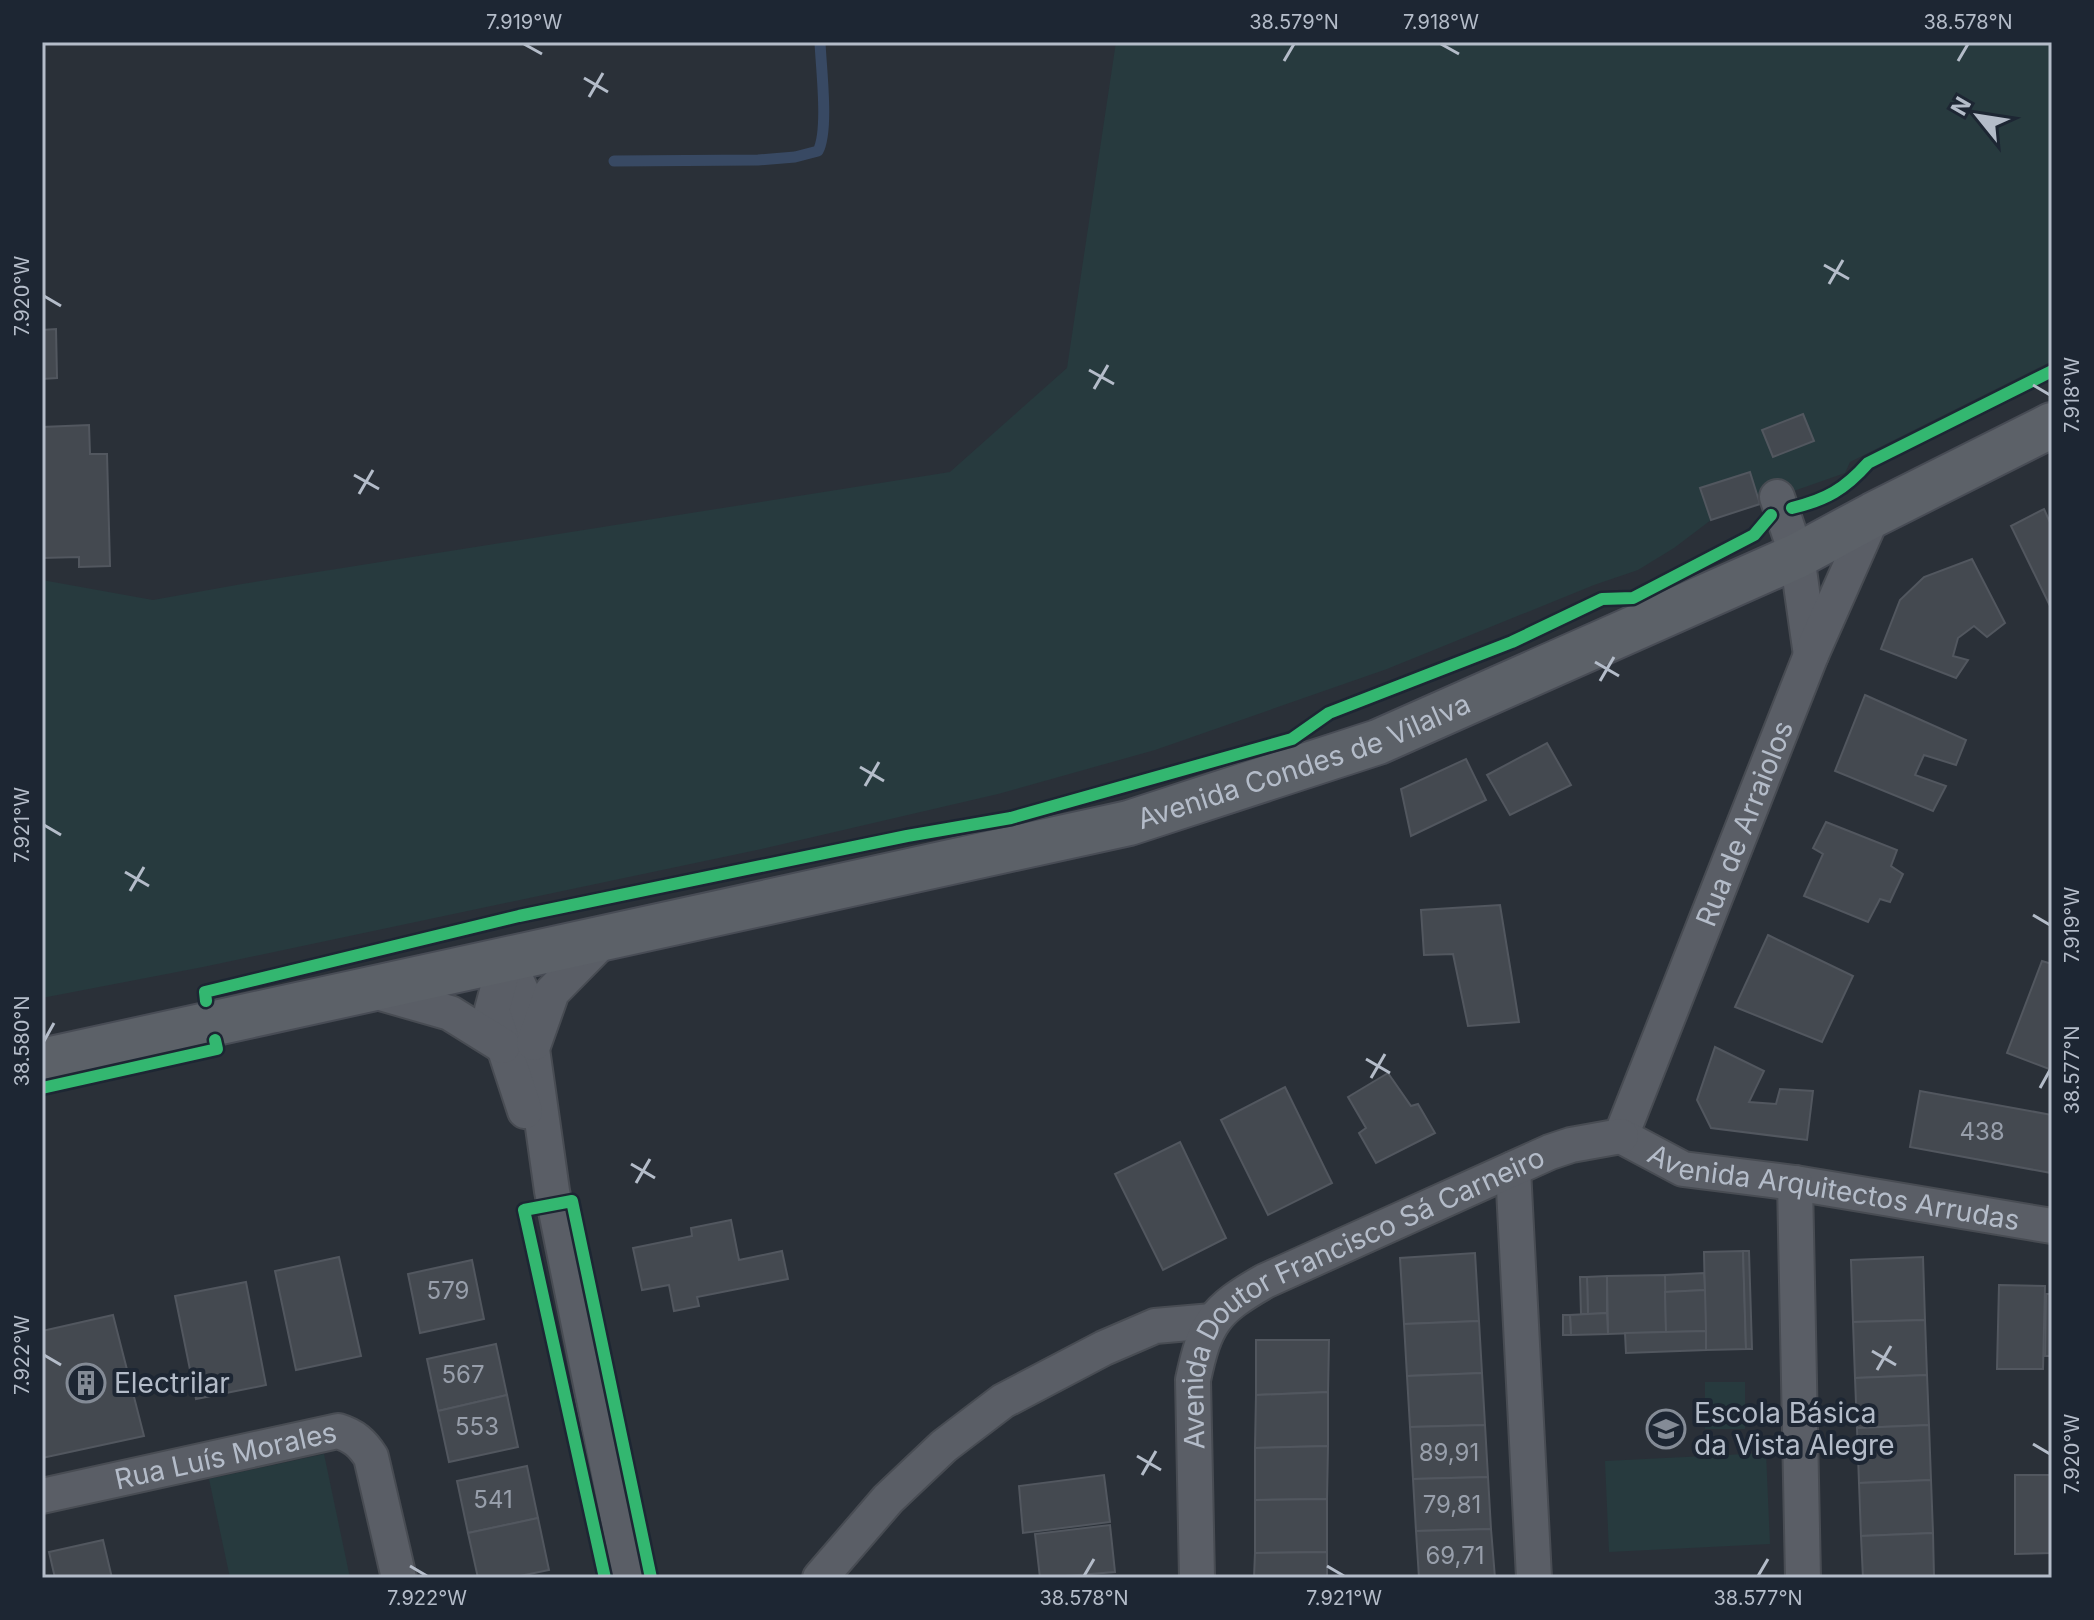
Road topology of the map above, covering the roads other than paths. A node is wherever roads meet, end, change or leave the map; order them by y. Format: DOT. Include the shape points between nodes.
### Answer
graph roads {
  1 [pos="2052,425"];
  2 [pos="1777,497"];
  3 [pos="1873,515"];
  4 [pos="1797,556"];
  5 [pos="1811,655"];
  6 [pos="607,936"];
  7 [pos="506,958"];
  8 [pos="365,989"];
  9 [pos="518,1046"];
  10 [pos="42,1061"];
  11 [pos="1621,1136"];
  12 [pos="1513,1169"];
  13 [pos="1795,1183"];
  14 [pos="2052,1226"];
  15 [pos="1212,1321"];
  16 [pos="42,1496"];
  17 [pos="399,1578"];
  18 [pos="630,1578"];
  19 [pos="820,1578"];
  20 [pos="1197,1578"];
  21 [pos="1534,1578"];
  22 [pos="1803,1578"];
  1 -- 3 [label="main road, Avenida Condes de Vilalva"];
  2 -- 4 [label="street"];
  3 -- 4 [label="main road, Avenida Condes de Vilalva"];
  3 -- 5 [label="street, Rua de Arraiolos"];
  4 -- 5 [label="street"];
  4 -- 6 [label="main road, Avenida Condes de Vilalva" via="1378,742 1129,823"];
  5 -- 11 [label="street, Rua de Arraiolos"];
  6 -- 7 [label="main road, Avenida Condes de Vilalva"];
  6 -- 9 [label="street" via="552,992"];
  7 -- 8 [label="main road, Avenida Condes de Vilalva"];
  7 -- 9 [label="street" via="492,1010"];
  8 -- 9 [label="street" via="450,1013"];
  8 -- 10 [label="main road, Avenida Condes de Vilalva"];
  9 -- 18 [label="street"];
  11 -- 12 [label="street, Avenida Doutor Francisco Sá Carneiro" via="1571,1145"];
  11 -- 13 [label="street, Avenida Arquitectos Arrudas" via="1683,1169"];
  12 -- 15 [label="street, Avenida Doutor Francisco Sá Carneiro" via="1265,1281 1232,1300"];
  12 -- 21 [label="street"];
  13 -- 14 [label="street, Avenida Arquitectos Arrudas"];
  13 -- 22 [label="street"];
  15 -- 19 [label="street" via="1155,1326 1003,1401 944,1446 888,1499"];
  15 -- 20 [label="street, Avenida Doutor Francisco Sá Carneiro" via="1193,1380"];
  16 -- 17 [label="street, Rua Luís Morales" via="338,1431 352,1435 371,1457"];
}
